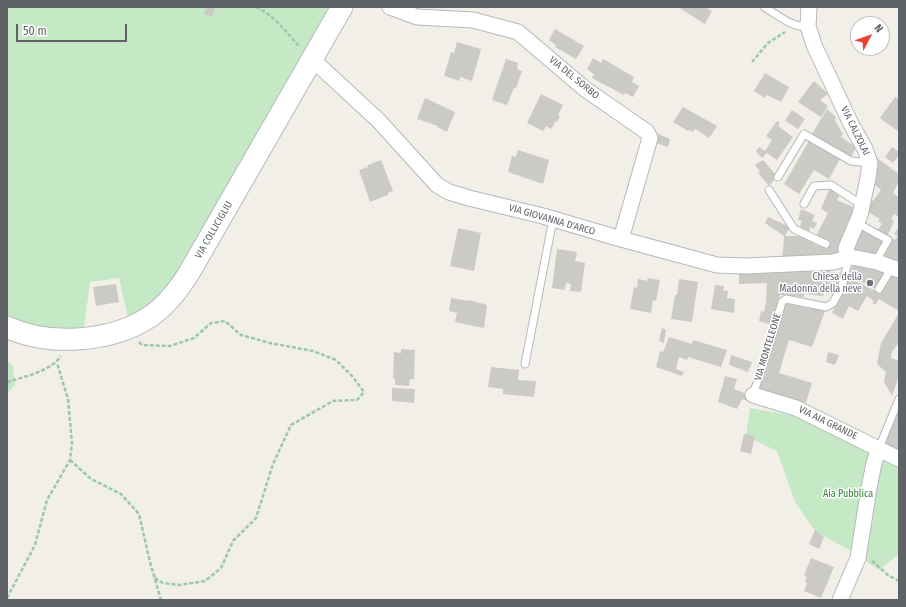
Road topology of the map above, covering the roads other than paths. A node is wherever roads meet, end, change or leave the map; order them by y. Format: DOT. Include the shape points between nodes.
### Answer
graph roads {
  1 [pos="342,7"];
  2 [pos="390,7"];
  3 [pos="764,7"];
  4 [pos="809,7"];
  5 [pos="803,26"];
  6 [pos="312,59"];
  7 [pos="870,163"];
  8 [pos="778,177"];
  9 [pos="769,190"];
  10 [pos="804,204"];
  11 [pos="862,205"];
  12 [pos="553,219"];
  13 [pos="857,223"];
  14 [pos="621,240"];
  15 [pos="826,244"];
  16 [pos="844,255"];
  17 [pos="877,262"];
  18 [pos="897,268"];
  19 [pos="879,289"];
  20 [pos="7,327"];
  21 [pos="525,364"];
  22 [pos="753,395"];
  23 [pos="899,399"];
  24 [pos="879,448"];
  25 [pos="899,459"];
  26 [pos="840,600"];
  1 -- 6 [label="main road, VIA COLLICIGLIU"];
  2 -- 14 [label="street, VIA DEL SORBO" via="417,17 473,20 518,32 585,89 647,132 650,138"];
  3 -- 5 [label="lane"];
  4 -- 5 [label="street, VIA CALZOLAI"];
  5 -- 7 [label="street, VIA CALZOLAI"];
  6 -- 12 [label="street, VIA GIOVANNA D'ARCO" via="379,121 442,189"];
  6 -- 20 [label="main road, VIA COLLICIGLIU" via="180,287 152,316 108,335 74,339 41,337"];
  7 -- 8 [label="lane" via="851,161 804,134"];
  7 -- 11 [label="street, VIA CALZOLAI"];
  9 -- 15 [label="lane" via="794,229"];
  10 -- 11 [label="lane" via="814,186 832,185"];
  11 -- 13 [label="street, VIA CALZOLAI"];
  12 -- 14 [label="street, VIA GIOVANNA D'ARCO"];
  12 -- 21 [label="lane"];
  13 -- 16 [label="street, VIA CALZOLAI"];
  13 -- 17 [label="lane" via="888,240"];
  14 -- 16 [label="street, VIA GIOVANNA D'ARCO" via="705,263 732,266 833,262"];
  16 -- 17 [label="street, VIA GIOVANNA D'ARCO"];
  16 -- 22 [label="lane, VIA MONTELEONE" via="847,266 842,286 833,303 826,307 786,299 782,302"];
  17 -- 18 [label="street, VIA GIOVANNA D'ARCO"];
  18 -- 19 [label="lane"];
  22 -- 24 [label="street, VIA AIA GRANDE" via="796,408"];
  23 -- 24 [label="lane"];
  24 -- 25 [label="street, VIA AIA GRANDE"];
  24 -- 26 [label="street" via="869,488 858,558"];
}
